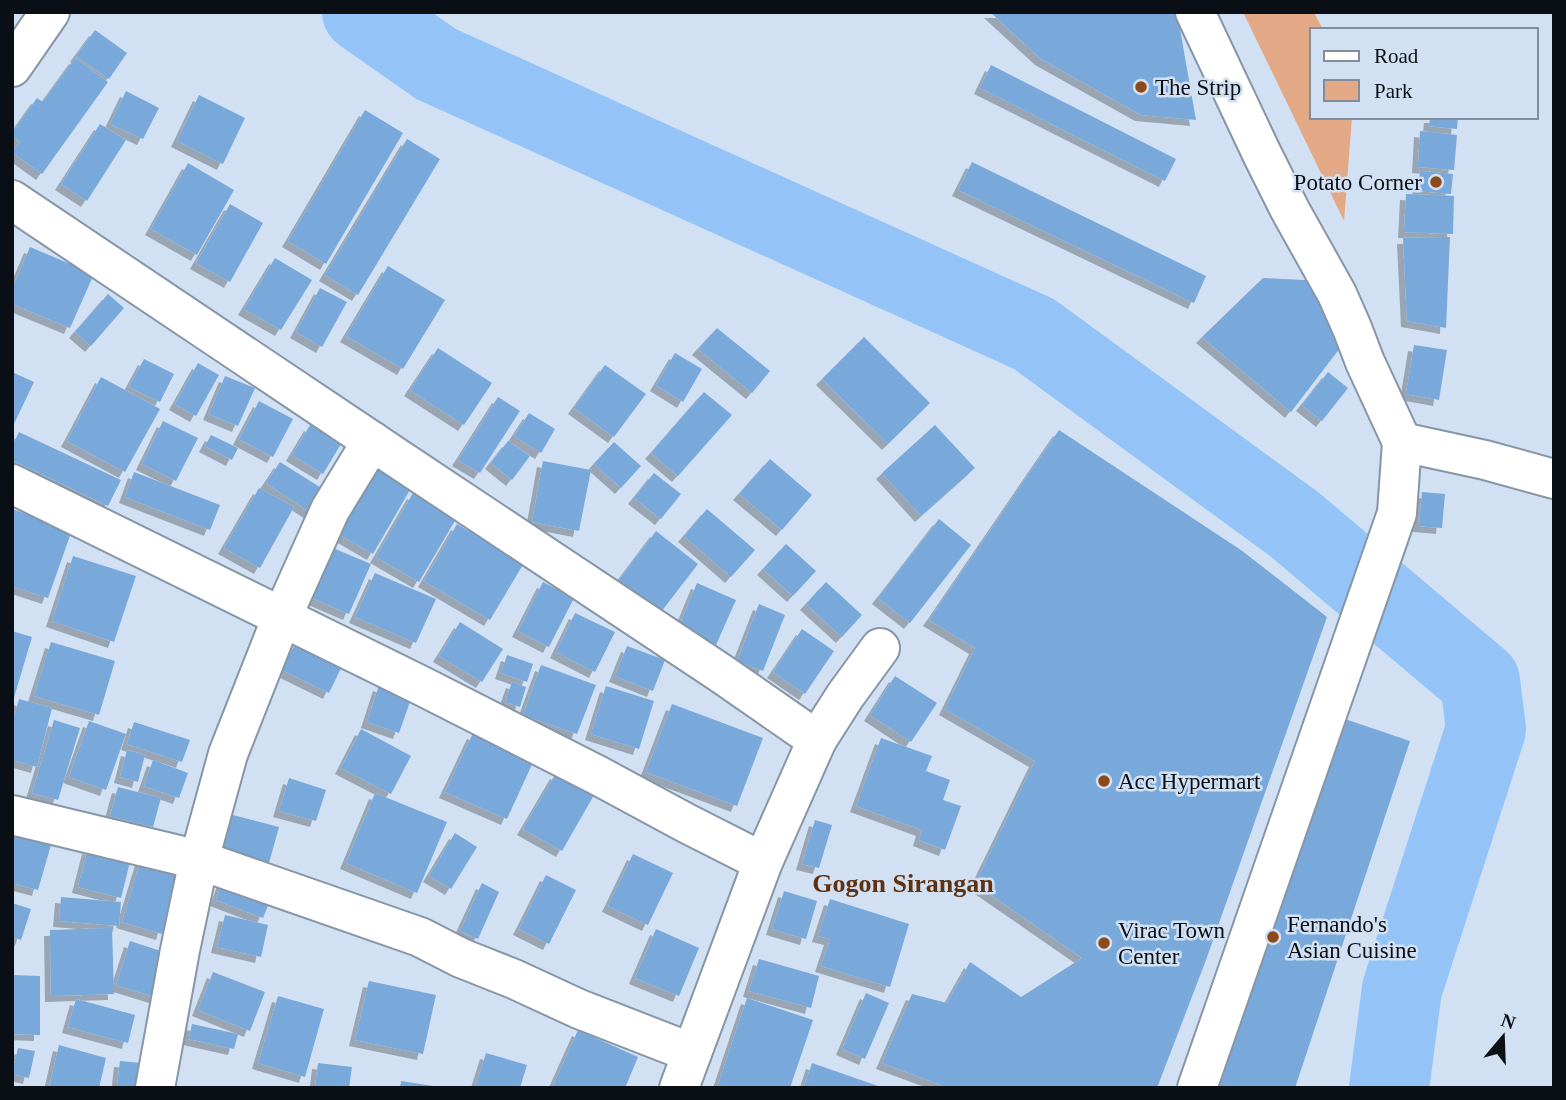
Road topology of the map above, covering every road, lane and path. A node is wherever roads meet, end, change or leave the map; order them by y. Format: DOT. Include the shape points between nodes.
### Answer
graph roads {
  1 [pos="50,12"];
  2 [pos="1195,12"];
  3 [pos="12,67"];
  4 [pos="12,200"];
  5 [pos="372,441"];
  6 [pos="1402,442"];
  7 [pos="1554,479"];
  8 [pos="12,484"];
  9 [pos="282,617"];
  10 [pos="880,648"];
  11 [pos="817,740"];
  12 [pos="12,815"];
  13 [pos="199,860"];
  14 [pos="763,862"];
  15 [pos="685,1070"];
  16 [pos="155,1088"];
  17 [pos="1197,1088"];
  1 -- 3 [label="street"];
  2 -- 6 [label="street" via="1290,211 1337,294"];
  4 -- 5 [label="street"];
  5 -- 9 [label="street" via="330,510"];
  5 -- 11 [label="street"];
  6 -- 7 [label="street"];
  6 -- 17 [label="street" via="1397,513"];
  8 -- 9 [label="street"];
  9 -- 13 [label="street" via="228,754"];
  9 -- 14 [label="street"];
  10 -- 11 [label="street"];
  11 -- 14 [label="street"];
  12 -- 13 [label="street"];
  13 -- 15 [label="street" via="420,937 579,1009"];
  13 -- 16 [label="street"];
  14 -- 15 [label="street"];
}
